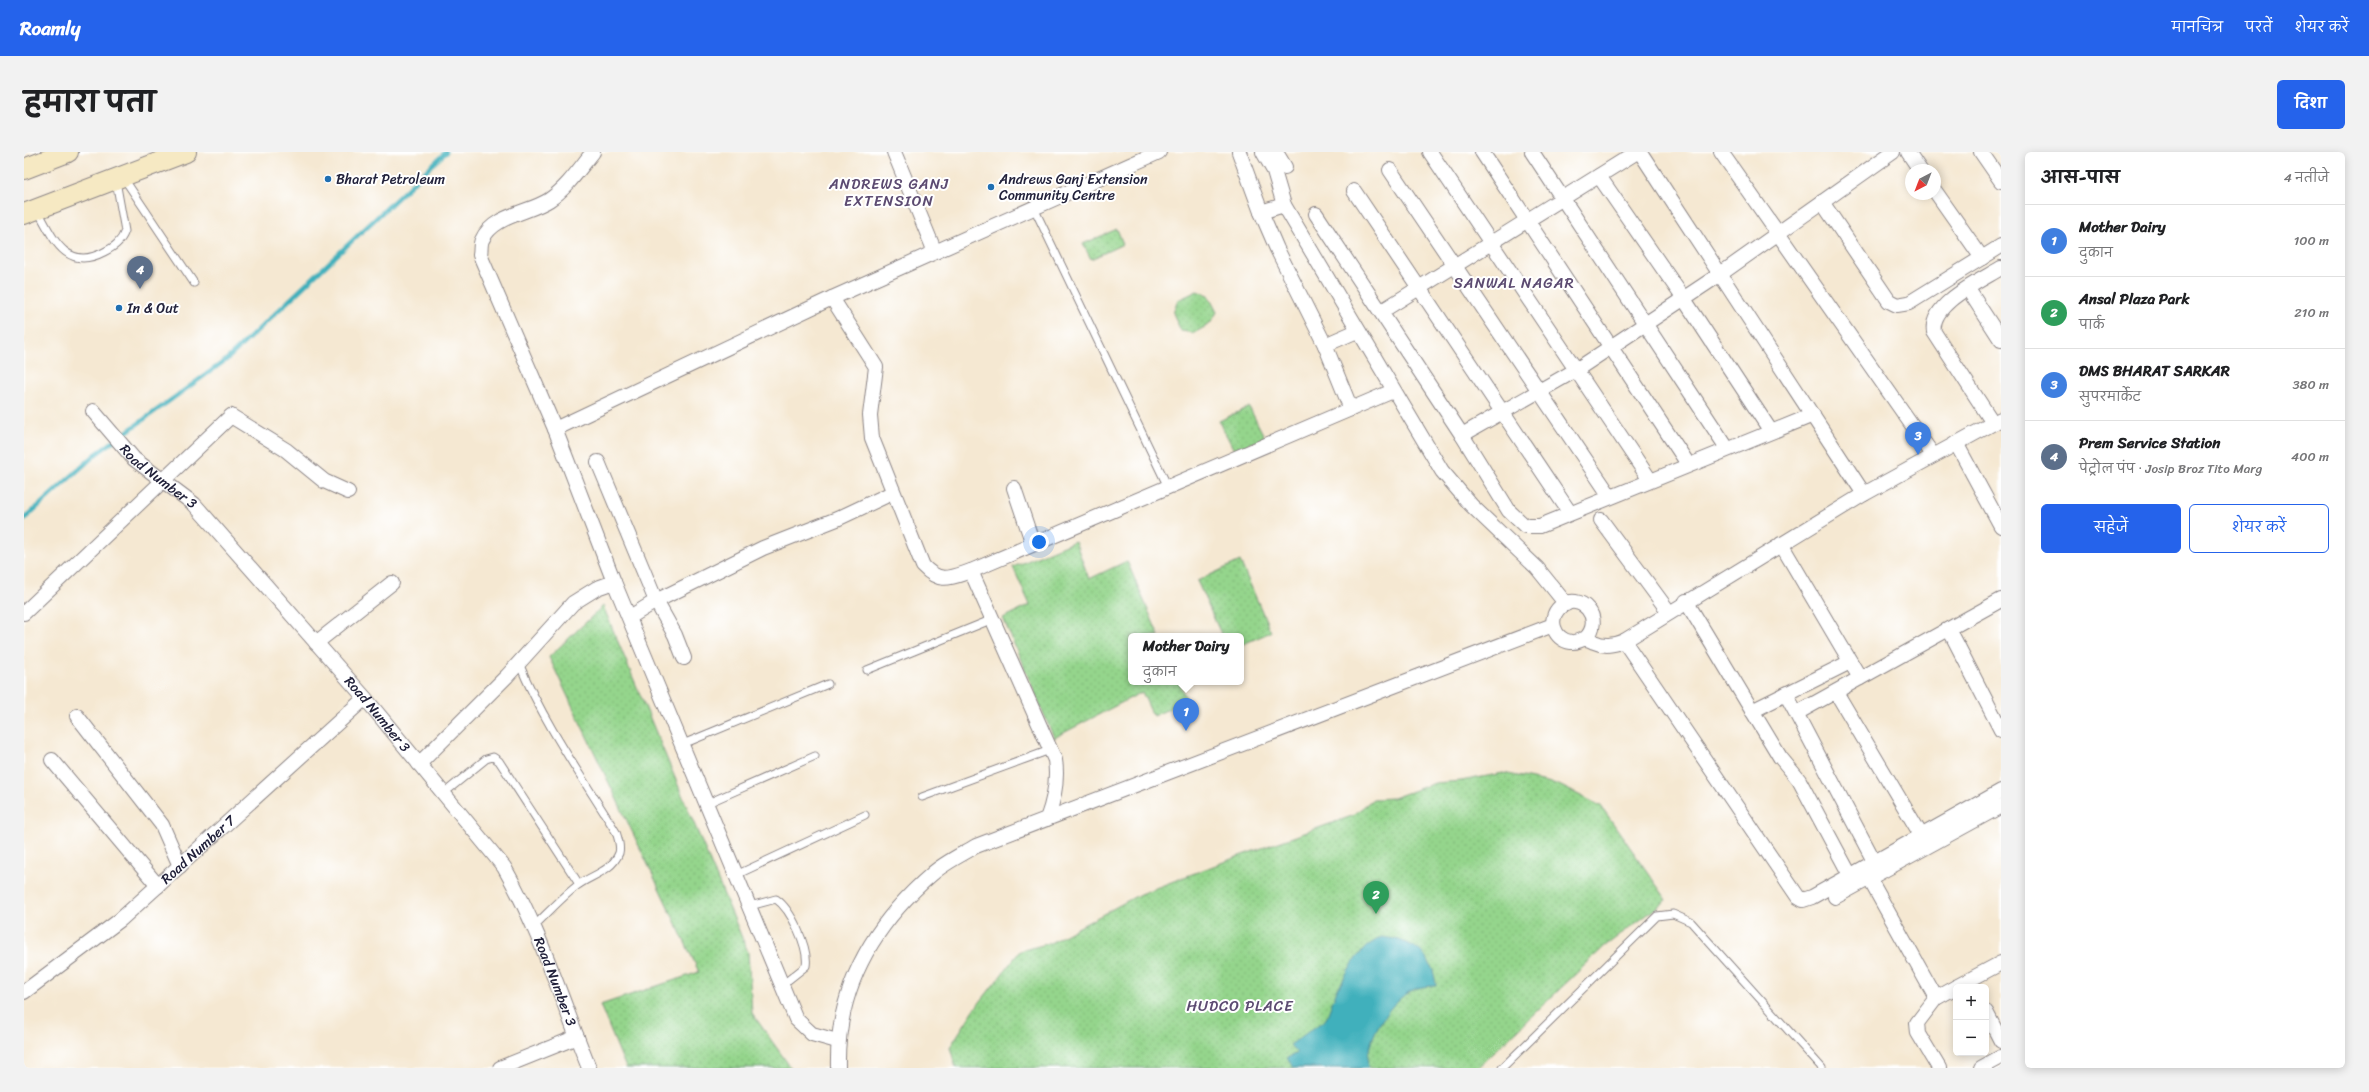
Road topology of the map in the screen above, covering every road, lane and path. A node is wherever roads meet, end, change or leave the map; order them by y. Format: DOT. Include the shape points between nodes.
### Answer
graph roads {
  1 [pos="68,152"];
  2 [pos="186,152"];
  3 [pos="593,152"];
  4 [pos="894,152"];
  5 [pos="1159,152"];
  6 [pos="1239,152"];
  7 [pos="1263,152"];
  8 [pos="1276,152"];
  9 [pos="1430,152"];
  10 [pos="1482,152"];
  11 [pos="1532,152"];
  12 [pos="1638,152"];
  13 [pos="1721,152"];
  14 [pos="1892,152"];
  15 [pos="1908,152"];
  16 [pos="1981,152"];
  17 [pos="1916,164"];
  18 [pos="1285,167"];
  19 [pos="24,169"];
  20 [pos="1390,170"];
  21 [pos="1599,176"];
  22 [pos="119,178"];
  23 [pos="2001,181"];
  24 [pos="1354,191"];
  25 [pos="1562,198"];
  26 [pos="1941,200"];
  27 [pos="1822,202"];
  28 [pos="1284,205"];
  29 [pos="1034,208"];
  30 [pos="31,211"];
  31 [pos="1261,212"];
  32 [pos="1316,214"];
  33 [pos="1526,221"];
  34 [pos="1778,233"];
  35 [pos="1492,242"];
  36 [pos="2001,246"];
  37 [pos="935,252"];
  38 [pos="1982,258"];
  39 [pos="1455,266"];
  40 [pos="2001,268"];
  41 [pos="1719,275"];
  42 [pos="194,283"];
  43 [pos="1419,288"];
  44 [pos="1968,289"];
  45 [pos="832,298"];
  46 [pos="1684,299"];
  47 [pos="1382,311"];
  48 [pos="1645,324"];
  49 [pos="1357,331"];
  50 [pos="2001,340"];
  51 [pos="1325,345"];
  52 [pos="1611,347"];
  53 [pos="1576,370"];
  54 [pos="1393,391"];
  55 [pos="1539,391"];
  56 [pos="1351,409"];
  57 [pos="93,411"];
  58 [pos="1503,412"];
  59 [pos="1812,415"];
  60 [pos="1997,421"];
  61 [pos="555,429"];
  62 [pos="1770,430"];
  63 [pos="1462,435"];
  64 [pos="1956,443"];
  65 [pos="1727,448"];
  66 [pos="1933,456"];
  67 [pos="598,462"];
  68 [pos="1688,464"];
  69 [pos="1650,480"];
  70 [pos="163,482"];
  71 [pos="1168,487"];
  72 [pos="1014,488"];
  73 [pos="348,492"];
  74 [pos="892,493"];
  75 [pos="1864,494"];
  76 [pos="1610,496"];
  77 [pos="1570,513"];
  78 [pos="1601,520"];
  79 [pos="2001,526"];
  80 [pos="1033,544"];
  81 [pos="1781,544"];
  82 [pos="971,571"];
  83 [pos="614,582"];
  84 [pos="392,583"];
  85 [pos="2001,600"];
  86 [pos="656,601"];
  87 [pos="1686,601"];
  88 [pos="1566,604"];
  89 [pos="1669,612"];
  90 [pos="24,613"];
  91 [pos="630,617"];
  92 [pos="993,618"];
  93 [pos="1553,625"];
  94 [pos="1949,629"];
  95 [pos="1585,639"];
  96 [pos="1624,640"];
  97 [pos="316,643"];
  98 [pos="684,658"];
  99 [pos="1850,662"];
  100 [pos="519,663"];
  101 [pos="867,670"];
  102 [pos="1860,678"];
  103 [pos="828,684"];
  104 [pos="1836,692"];
  105 [pos="1786,694"];
  106 [pos="365,698"];
  107 [pos="1752,710"];
  108 [pos="1797,713"];
  109 [pos="77,716"];
  110 [pos="2001,730"];
  111 [pos="683,744"];
  112 [pos="1050,750"];
  113 [pos="815,756"];
  114 [pos="52,760"];
  115 [pos="419,764"];
  116 [pos="2001,791"];
  117 [pos="443,794"];
  118 [pos="922,797"];
  119 [pos="708,803"];
  120 [pos="2001,806"];
  121 [pos="865,815"];
  122 [pos="1047,819"];
  123 [pos="1921,835"];
  124 [pos="1874,861"];
  125 [pos="180,866"];
  126 [pos="1850,874"];
  127 [pos="736,875"];
  128 [pos="1869,878"];
  129 [pos="579,884"];
  130 [pos="158,886"];
  131 [pos="1835,897"];
  132 [pos="750,906"];
  133 [pos="533,928"];
  134 [pos="2001,963"];
  135 [pos="1971,983"];
  136 [pos="782,985"];
  137 [pos="1953,989"];
  138 [pos="24,992"];
  139 [pos="1936,998"];
  140 [pos="1989,1018"];
  141 [pos="577,1037"];
  142 [pos="837,1041"];
  143 [pos="2001,1041"];
  144 [pos="2001,1058"];
  145 [pos="500,1068"];
  146 [pos="589,1068"];
  147 [pos="838,1068"];
  148 [pos="1502,1068"];
  149 [pos="1822,1068"];
  150 [pos="1939,1068"];
  151 [pos="1982,1068"];
  1 -- 19 [label="main road"];
  2 -- 22 [label="main road"];
  3 -- 61 [label="street" via="564,187 549,200 490,228 481,241 480,255"];
  4 -- 37 [label="street"];
  5 -- 29 [label="street"];
  6 -- 31 [label="street"];
  7 -- 28 [label="street" via="1274,170"];
  8 -- 18 [label="street"];
  9 -- 35 [label="street"];
  10 -- 33 [label="street"];
  11 -- 25 [label="street"];
  12 -- 21 [label="street"];
  12 -- 41 [label="street"];
  13 -- 34 [label="street"];
  14 -- 27 [label="street"];
  15 -- 17 [label="street"];
  16 -- 23 [label="street"];
  20 -- 39 [label="street"];
  21 -- 25 [label="street"];
  21 -- 46 [label="street"];
  22 -- 30 [label="main road"];
  22 -- 30 [label="lane" via="126,231 118,244 102,253 81,258 66,253"];
  22 -- 42 [label="lane"];
  24 -- 43 [label="street"];
  25 -- 33 [label="street"];
  25 -- 48 [label="street"];
  26 -- 38 [label="street"];
  27 -- 34 [label="street"];
  27 -- 38 [label="street" via="1888,301 1898,305 1909,303"];
  28 -- 31 [label="street"];
  28 -- 49 [label="street"];
  29 -- 37 [label="street"];
  29 -- 71 [label="lane"];
  31 -- 51 [label="street"];
  32 -- 47 [label="street"];
  33 -- 35 [label="street"];
  33 -- 52 [label="street"];
  34 -- 41 [label="street"];
  34 -- 66 [label="street"];
  35 -- 39 [label="street"];
  35 -- 53 [label="street"];
  36 -- 38 [label="street"];
  37 -- 45 [label="street"];
  39 -- 43 [label="street"];
  39 -- 55 [label="street"];
  40 -- 44 [label="street"];
  41 -- 46 [label="street"];
  41 -- 59 [label="street"];
  43 -- 47 [label="street"];
  43 -- 58 [label="street"];
  44 -- 50 [label="street"];
  44 -- 60 [label="street" via="1945,304 1936,315 1933,328"];
  45 -- 61 [label="street"];
  45 -- 74 [label="street" via="876,367 870,415 872,438"];
  46 -- 48 [label="street"];
  46 -- 62 [label="street"];
  47 -- 63 [label="street"];
  48 -- 52 [label="street"];
  48 -- 65 [label="street"];
  49 -- 51 [label="street"];
  49 -- 54 [label="street"];
  51 -- 56 [label="street"];
  52 -- 53 [label="street"];
  52 -- 68 [label="street"];
  53 -- 55 [label="street"];
  53 -- 69 [label="street"];
  54 -- 56 [label="street"];
  54 -- 88 [label="street" via="1442,471 1471,505 1537,568"];
  55 -- 58 [label="street"];
  55 -- 76 [label="street"];
  56 -- 71 [label="street"];
  57 -- 70 [label="street, Road Number 3" via="134,459"];
  58 -- 63 [label="street"];
  58 -- 77 [label="street"];
  59 -- 62 [label="street"];
  59 -- 75 [label="street"];
  60 -- 64 [label="street"];
  61 -- 83 [label="street"];
  62 -- 65 [label="street"];
  63 -- 77 [label="street" via="1509,511 1525,526 1540,526"];
  64 -- 66 [label="street"];
  64 -- 79 [label="street"];
  65 -- 68 [label="street"];
  66 -- 75 [label="street"];
  67 -- 86 [label="street"];
  68 -- 69 [label="street"];
  69 -- 76 [label="street"];
  70 -- 73 [label="street" via="231,416 286,450 328,484"];
  70 -- 90 [label="street"];
  70 -- 97 [label="street, Road Number 3" via="194,504"];
  71 -- 80 [label="street"];
  72 -- 80 [label="street"];
  74 -- 82 [label="street" via="923,566 932,575 943,579"];
  74 -- 86 [label="street" via="837,519 763,548"];
  75 -- 81 [label="street"];
  76 -- 77 [label="street"];
  78 -- 89 [label="street"];
  80 -- 82 [label="street"];
  81 -- 87 [label="street"];
  81 -- 99 [label="street"];
  82 -- 92 [label="street"];
  83 -- 91 [label="street"];
  83 -- 100 [label="street" via="597,588 573,603"];
  84 -- 97 [label="street"];
  85 -- 94 [label="street"];
  86 -- 91 [label="street"];
  86 -- 98 [label="street" via="675,635"];
  87 -- 89 [label="street"];
  87 -- 107 [label="street"];
  88 -- 93 [label="street" via="1555,613"];
  88 -- 95 [label="street" via="1577,603 1589,610 1593,628"];
  89 -- 96 [label="street"];
  91 -- 111 [label="street"];
  92 -- 101 [label="lane"];
  92 -- 112 [label="street"];
  93 -- 95 [label="street" via="1560,638 1566,641 1573,643"];
  93 -- 122 [label="street"];
  94 -- 102 [label="street"];
  94 -- 110 [label="street"];
  95 -- 96 [label="street" via="1611,646"];
  96 -- 126 [label="street" via="1798,897 1803,900 1812,897"];
  97 -- 106 [label="street, Road Number 3"];
  99 -- 102 [label="street"];
  99 -- 105 [label="street"];
  100 -- 115 [label="street"];
  100 -- 129 [label="lane" via="528,685 616,832 619,842 619,852 614,861 601,873"];
  102 -- 104 [label="street"];
  103 -- 111 [label="lane"];
  104 -- 108 [label="street"];
  104 -- 123 [label="street"];
  105 -- 107 [label="street"];
  105 -- 108 [label="street"];
  106 -- 115 [label="street, Road Number 3"];
  106 -- 125 [label="street, Road Number 7"];
  107 -- 126 [label="street" via="1780,757 1799,780"];
  108 -- 124 [label="street"];
  109 -- 125 [label="street" via="162,824"];
  111 -- 119 [label="street"];
  112 -- 118 [label="lane"];
  112 -- 122 [label="street" via="1057,775"];
  113 -- 119 [label="lane"];
  114 -- 130 [label="street"];
  115 -- 117 [label="street, Road Number 3"];
  116 -- 123 [label="street"];
  117 -- 129 [label="lane" via="486,759 493,758 499,761"];
  117 -- 133 [label="street, Road Number 3" via="504,867"];
  119 -- 127 [label="street"];
  120 -- 128 [label="street"];
  121 -- 127 [label="lane"];
  122 -- 142 [label="street" via="976,846 933,873 891,914 867,949 846,996"];
  123 -- 124 [label="street"];
  124 -- 126 [label="street"];
  125 -- 130 [label="street, Road Number 7"];
  127 -- 132 [label="street"];
  128 -- 131 [label="street"];
  128 -- 139 [label="street"];
  129 -- 133 [label="lane"];
  130 -- 138 [label="street, Road Number 7" via="120,920"];
  132 -- 136 [label="street"];
  132 -- 136 [label="lane" via="776,899 784,904 804,946 808,957 806,966"];
  133 -- 141 [label="street, Road Number 3"];
  134 -- 135 [label="street"];
  136 -- 142 [label="street" via="796,1019 812,1034"];
  137 -- 139 [label="street"];
  139 -- 150 [label="street" via="1916,1023 1918,1033"];
  140 -- 143 [label="street"];
  141 -- 145 [label="street"];
  141 -- 146 [label="street, Road Number 3"];
  142 -- 147 [label="street"];
  144 -- 151 [label="street"];
  148 -- 149 [label="lane" via="1657,916 1673,914 1691,922"];
}
